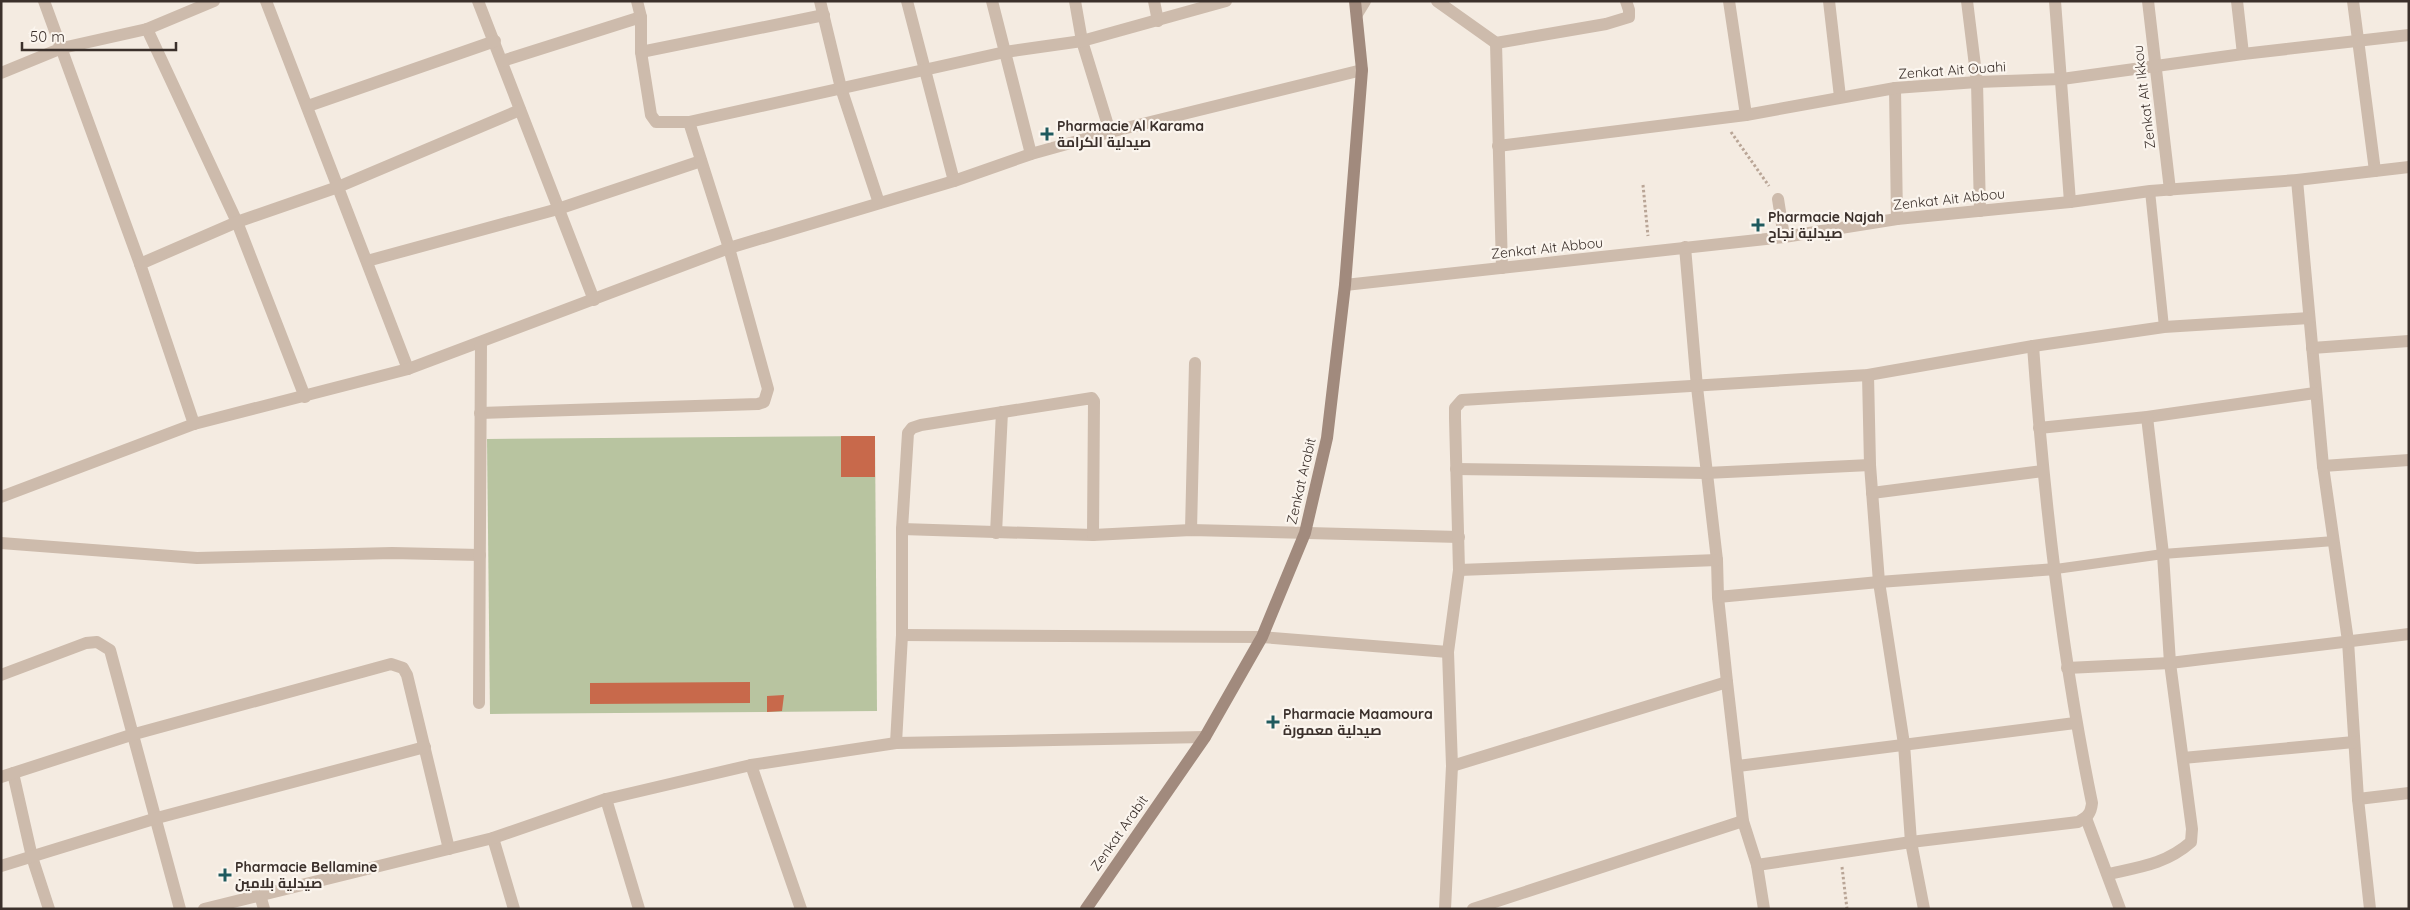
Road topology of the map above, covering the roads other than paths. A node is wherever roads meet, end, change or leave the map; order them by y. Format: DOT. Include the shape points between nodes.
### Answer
graph roads {
  1 [pos="44,1"];
  2 [pos="214,1"];
  3 [pos="266,1"];
  4 [pos="478,1"];
  5 [pos="637,1"];
  6 [pos="820,1"];
  7 [pos="907,1"];
  8 [pos="992,1"];
  9 [pos="1075,1"];
  10 [pos="1154,1"];
  11 [pos="1226,1"];
  12 [pos="1365,1"];
  13 [pos="1438,1"];
  14 [pos="1626,1"];
  15 [pos="1729,1"];
  16 [pos="1829,1"];
  17 [pos="1967,1"];
  18 [pos="2055,1"];
  19 [pos="2148,1"];
  20 [pos="2237,1"];
  21 [pos="2353,1"];
  22 [pos="1356,8"];
  23 [pos="824,16"];
  24 [pos="641,17"];
  25 [pos="1158,21"];
  26 [pos="147,29"];
  27 [pos="2409,35"];
  28 [pos="495,41"];
  29 [pos="1082,41"];
  30 [pos="2357,41"];
  31 [pos="1496,42"];
  32 [pos="62,48"];
  33 [pos="641,52"];
  34 [pos="1005,52"];
  35 [pos="2243,54"];
  36 [pos="502,60"];
  37 [pos="2155,68"];
  38 [pos="1362,70"];
  39 [pos="925,72"];
  40 [pos="1,73"];
  41 [pos="2062,79"];
  42 [pos="1977,82"];
  43 [pos="841,88"];
  44 [pos="1895,88"];
  45 [pos="1840,96"];
  46 [pos="308,106"];
  47 [pos="520,110"];
  48 [pos="1746,115"];
  49 [pos="689,122"];
  50 [pos="1110,132"];
  51 [pos="1498,146"];
  52 [pos="1031,154"];
  53 [pos="701,161"];
  54 [pos="2409,167"];
  55 [pos="2375,171"];
  56 [pos="2297,180"];
  57 [pos="954,181"];
  58 [pos="338,187"];
  59 [pos="2170,190"];
  60 [pos="2150,191"];
  61 [pos="1778,199"];
  62 [pos="2070,202"];
  63 [pos="880,203"];
  64 [pos="558,209"];
  65 [pos="1980,211"];
  66 [pos="1897,219"];
  67 [pos="237,222"];
  68 [pos="1784,237"];
  69 [pos="1685,246"];
  70 [pos="729,248"];
  71 [pos="367,261"];
  72 [pos="140,264"];
  73 [pos="1502,268"];
  74 [pos="1345,285"];
  75 [pos="594,300"];
  76 [pos="2309,318"];
  77 [pos="2164,328"];
  78 [pos="2409,341"];
  79 [pos="481,343"];
  80 [pos="2033,346"];
  81 [pos="2312,348"];
  82 [pos="1195,362"];
  83 [pos="408,369"];
  84 [pos="1868,375"];
  85 [pos="1697,387"];
  86 [pos="2315,392"];
  87 [pos="305,397"];
  88 [pos="1002,412"];
  89 [pos="480,413"];
  90 [pos="2147,417"];
  91 [pos="194,424"];
  92 [pos="2039,428"];
  93 [pos="2409,460"];
  94 [pos="1870,465"];
  95 [pos="2323,466"];
  96 [pos="1456,469"];
  97 [pos="2043,471"];
  98 [pos="1706,473"];
  99 [pos="1872,493"];
  100 [pos="1,497"];
  101 [pos="902,529"];
  102 [pos="1192,530"];
  103 [pos="996,533"];
  104 [pos="1305,533"];
  105 [pos="1092,535"];
  106 [pos="1458,537"];
  107 [pos="2334,541"];
  108 [pos="1,543"];
  109 [pos="2163,554"];
  110 [pos="480,555"];
  111 [pos="1717,560"];
  112 [pos="2056,569"];
  113 [pos="1459,570"];
  114 [pos="1879,582"];
  115 [pos="1718,597"];
  116 [pos="902,634"];
  117 [pos="2409,634"];
  118 [pos="1262,637"];
  119 [pos="2348,641"];
  120 [pos="1448,652"];
  121 [pos="2170,663"];
  122 [pos="2067,668"];
  123 [pos="1,675"];
  124 [pos="1727,682"];
  125 [pos="479,703"];
  126 [pos="2076,724"];
  127 [pos="131,734"];
  128 [pos="1205,737"];
  129 [pos="2354,742"];
  130 [pos="896,743"];
  131 [pos="1904,744"];
  132 [pos="425,747"];
  133 [pos="2183,758"];
  134 [pos="751,765"];
  135 [pos="1452,766"];
  136 [pos="1738,766"];
  137 [pos="7,775"];
  138 [pos="2409,793"];
  139 [pos="606,798"];
  140 [pos="2358,799"];
  141 [pos="157,818"];
  142 [pos="2086,818"];
  143 [pos="1743,821"];
  144 [pos="493,838"];
  145 [pos="1910,842"];
  146 [pos="449,849"];
  147 [pos="32,857"];
  148 [pos="1757,865"];
  149 [pos="1,866"];
  150 [pos="2108,874"];
  151 [pos="260,895"];
  152 [pos="49,909"];
  153 [pos="180,909"];
  154 [pos="204,909"];
  155 [pos="264,909"];
  156 [pos="514,909"];
  157 [pos="639,909"];
  158 [pos="801,909"];
  159 [pos="1086,909"];
  160 [pos="1445,909"];
  161 [pos="1472,909"];
  162 [pos="1764,909"];
  163 [pos="1924,909"];
  164 [pos="2120,909"];
  165 [pos="2370,909"];
  1 -- 32 [label="street"];
  2 -- 26 [label="street"];
  3 -- 46 [label="street"];
  4 -- 28 [label="street"];
  5 -- 24 [label="street"];
  6 -- 23 [label="street"];
  7 -- 39 [label="street"];
  8 -- 34 [label="street"];
  9 -- 29 [label="street"];
  10 -- 25 [label="street"];
  11 -- 25 [label="street"];
  12 -- 22 [label="street"];
  13 -- 31 [label="street"];
  14 -- 31 [label="street" via="1630,10 1629,17 1624,19"];
  15 -- 48 [label="street"];
  16 -- 45 [label="street"];
  17 -- 42 [label="street"];
  18 -- 41 [label="street"];
  19 -- 37 [label="street, Zenkat Ait Ikkou"];
  20 -- 35 [label="street"];
  21 -- 30 [label="street"];
  22 -- 38 [label="street, Zenkat Arabit"];
  23 -- 33 [label="street"];
  23 -- 43 [label="street"];
  24 -- 33 [label="street"];
  24 -- 36 [label="street"];
  25 -- 29 [label="street"];
  26 -- 32 [label="street"];
  26 -- 67 [label="street"];
  27 -- 30 [label="street, Zenkat Ait Ouahi"];
  28 -- 36 [label="street"];
  28 -- 46 [label="street"];
  29 -- 34 [label="street"];
  29 -- 50 [label="street"];
  30 -- 35 [label="street, Zenkat Ait Ouahi"];
  30 -- 55 [label="street"];
  31 -- 51 [label="street"];
  32 -- 40 [label="street"];
  32 -- 72 [label="street"];
  33 -- 49 [label="street" via="653,119 656,122"];
  34 -- 39 [label="street"];
  34 -- 52 [label="street"];
  35 -- 37 [label="street, Zenkat Ait Ouahi"];
  36 -- 47 [label="street"];
  37 -- 41 [label="street, Zenkat Ait Ouahi"];
  37 -- 59 [label="street, Zenkat Ait Ikkou"];
  38 -- 50 [label="street"];
  38 -- 74 [label="street, Zenkat Arabit"];
  39 -- 43 [label="street"];
  39 -- 57 [label="street"];
  41 -- 42 [label="street, Zenkat Ait Ouahi"];
  41 -- 62 [label="street"];
  42 -- 44 [label="street, Zenkat Ait Ouahi"];
  42 -- 65 [label="street"];
  43 -- 49 [label="street"];
  43 -- 63 [label="street"];
  44 -- 45 [label="street, Zenkat Ait Ouahi"];
  44 -- 66 [label="street"];
  45 -- 48 [label="street, Zenkat Ait Ouahi"];
  46 -- 58 [label="street"];
  47 -- 58 [label="street"];
  47 -- 64 [label="street"];
  48 -- 51 [label="street, Zenkat Ait Ouahi"];
  49 -- 53 [label="street"];
  50 -- 52 [label="street"];
  51 -- 73 [label="street"];
  52 -- 57 [label="street"];
  53 -- 64 [label="street"];
  53 -- 70 [label="street"];
  54 -- 55 [label="street, Zenkat Ait Abbou"];
  55 -- 56 [label="street, Zenkat Ait Abbou"];
  56 -- 59 [label="street, Zenkat Ait Abbou"];
  56 -- 76 [label="street"];
  57 -- 63 [label="street"];
  58 -- 67 [label="street"];
  58 -- 71 [label="street"];
  59 -- 60 [label="street, Zenkat Ait Abbou"];
  60 -- 62 [label="street, Zenkat Ait Abbou"];
  60 -- 77 [label="lane"];
  61 -- 68 [label="street"];
  62 -- 65 [label="street, Zenkat Ait Abbou"];
  63 -- 70 [label="street"];
  64 -- 71 [label="street"];
  64 -- 75 [label="street"];
  65 -- 66 [label="street, Zenkat Ait Abbou"];
  66 -- 68 [label="street, Zenkat Ait Abbou"];
  67 -- 72 [label="street"];
  67 -- 87 [label="street"];
  68 -- 69 [label="street, Zenkat Ait Abbou"];
  69 -- 73 [label="street, Zenkat Ait Abbou"];
  69 -- 85 [label="street"];
  70 -- 75 [label="street"];
  70 -- 89 [label="street" via="768,389 764,402"];
  71 -- 83 [label="street"];
  72 -- 91 [label="street"];
  73 -- 74 [label="street, Zenkat Ait Abbou"];
  74 -- 104 [label="street, Zenkat Arabit" via="1327,438"];
  75 -- 79 [label="street"];
  76 -- 77 [label="street"];
  76 -- 81 [label="street"];
  77 -- 80 [label="street"];
  78 -- 81 [label="street"];
  79 -- 83 [label="street"];
  79 -- 89 [label="street"];
  80 -- 84 [label="street"];
  80 -- 92 [label="street"];
  81 -- 86 [label="street"];
  82 -- 102 [label="street"];
  83 -- 87 [label="street"];
  84 -- 85 [label="street"];
  84 -- 94 [label="street"];
  85 -- 96 [label="street" via="1462,400 1455,408"];
  85 -- 98 [label="street"];
  86 -- 90 [label="street"];
  86 -- 95 [label="street"];
  87 -- 91 [label="street"];
  88 -- 101 [label="street" via="912,428 908,433"];
  88 -- 103 [label="street"];
  88 -- 105 [label="street" via="1092,398"];
  89 -- 110 [label="street"];
  90 -- 92 [label="street"];
  90 -- 109 [label="street"];
  91 -- 100 [label="street"];
  92 -- 97 [label="street"];
  93 -- 95 [label="street"];
  94 -- 98 [label="street"];
  94 -- 99 [label="street"];
  95 -- 107 [label="street"];
  96 -- 98 [label="street"];
  96 -- 106 [label="street"];
  97 -- 99 [label="street"];
  97 -- 112 [label="street"];
  98 -- 111 [label="street"];
  99 -- 114 [label="street"];
  101 -- 103 [label="street"];
  101 -- 116 [label="street"];
  102 -- 104 [label="street"];
  102 -- 105 [label="street"];
  103 -- 105 [label="street"];
  104 -- 106 [label="street"];
  104 -- 118 [label="street, Zenkat Arabit"];
  106 -- 113 [label="street"];
  107 -- 109 [label="lane"];
  107 -- 119 [label="street"];
  108 -- 110 [label="street" via="197,558 392,553"];
  109 -- 112 [label="lane"];
  109 -- 121 [label="street"];
  110 -- 125 [label="street"];
  111 -- 113 [label="street"];
  111 -- 115 [label="street"];
  112 -- 114 [label="street"];
  112 -- 122 [label="street"];
  113 -- 120 [label="street"];
  114 -- 115 [label="street"];
  114 -- 131 [label="street"];
  115 -- 124 [label="street"];
  116 -- 118 [label="street"];
  116 -- 130 [label="street"];
  117 -- 119 [label="street"];
  118 -- 120 [label="street"];
  118 -- 128 [label="street, Zenkat Arabit"];
  119 -- 121 [label="street"];
  119 -- 129 [label="street"];
  120 -- 135 [label="street"];
  121 -- 122 [label="street"];
  121 -- 133 [label="street"];
  122 -- 126 [label="street"];
  123 -- 127 [label="street" via="86,643 104,645 113,658"];
  124 -- 135 [label="street"];
  124 -- 136 [label="street"];
  126 -- 131 [label="street"];
  126 -- 142 [label="street" via="2092,803"];
  127 -- 132 [label="street" via="391,664 403,668 407,675"];
  127 -- 137 [label="street"];
  127 -- 141 [label="street"];
  128 -- 130 [label="street"];
  128 -- 159 [label="street, Zenkat Arabit"];
  129 -- 133 [label="street"];
  129 -- 140 [label="street"];
  130 -- 134 [label="street"];
  131 -- 136 [label="street"];
  131 -- 145 [label="street"];
  132 -- 141 [label="street"];
  132 -- 146 [label="street"];
  133 -- 150 [label="street" via="2191,842 2176,854"];
  134 -- 139 [label="street"];
  134 -- 158 [label="street"];
  135 -- 160 [label="street"];
  136 -- 143 [label="street"];
  137 -- 147 [label="street"];
  138 -- 140 [label="street"];
  139 -- 144 [label="street"];
  139 -- 157 [label="street"];
  140 -- 165 [label="street"];
  141 -- 147 [label="street"];
  141 -- 153 [label="street"];
  142 -- 145 [label="street" via="2078,822"];
  142 -- 150 [label="street"];
  143 -- 148 [label="street"];
  143 -- 161 [label="street"];
  144 -- 146 [label="street"];
  144 -- 156 [label="street"];
  145 -- 148 [label="street"];
  145 -- 163 [label="street"];
  146 -- 151 [label="street"];
  147 -- 149 [label="street"];
  147 -- 152 [label="street"];
  148 -- 162 [label="street"];
  150 -- 164 [label="street"];
  151 -- 154 [label="street"];
  151 -- 155 [label="street"];
}
